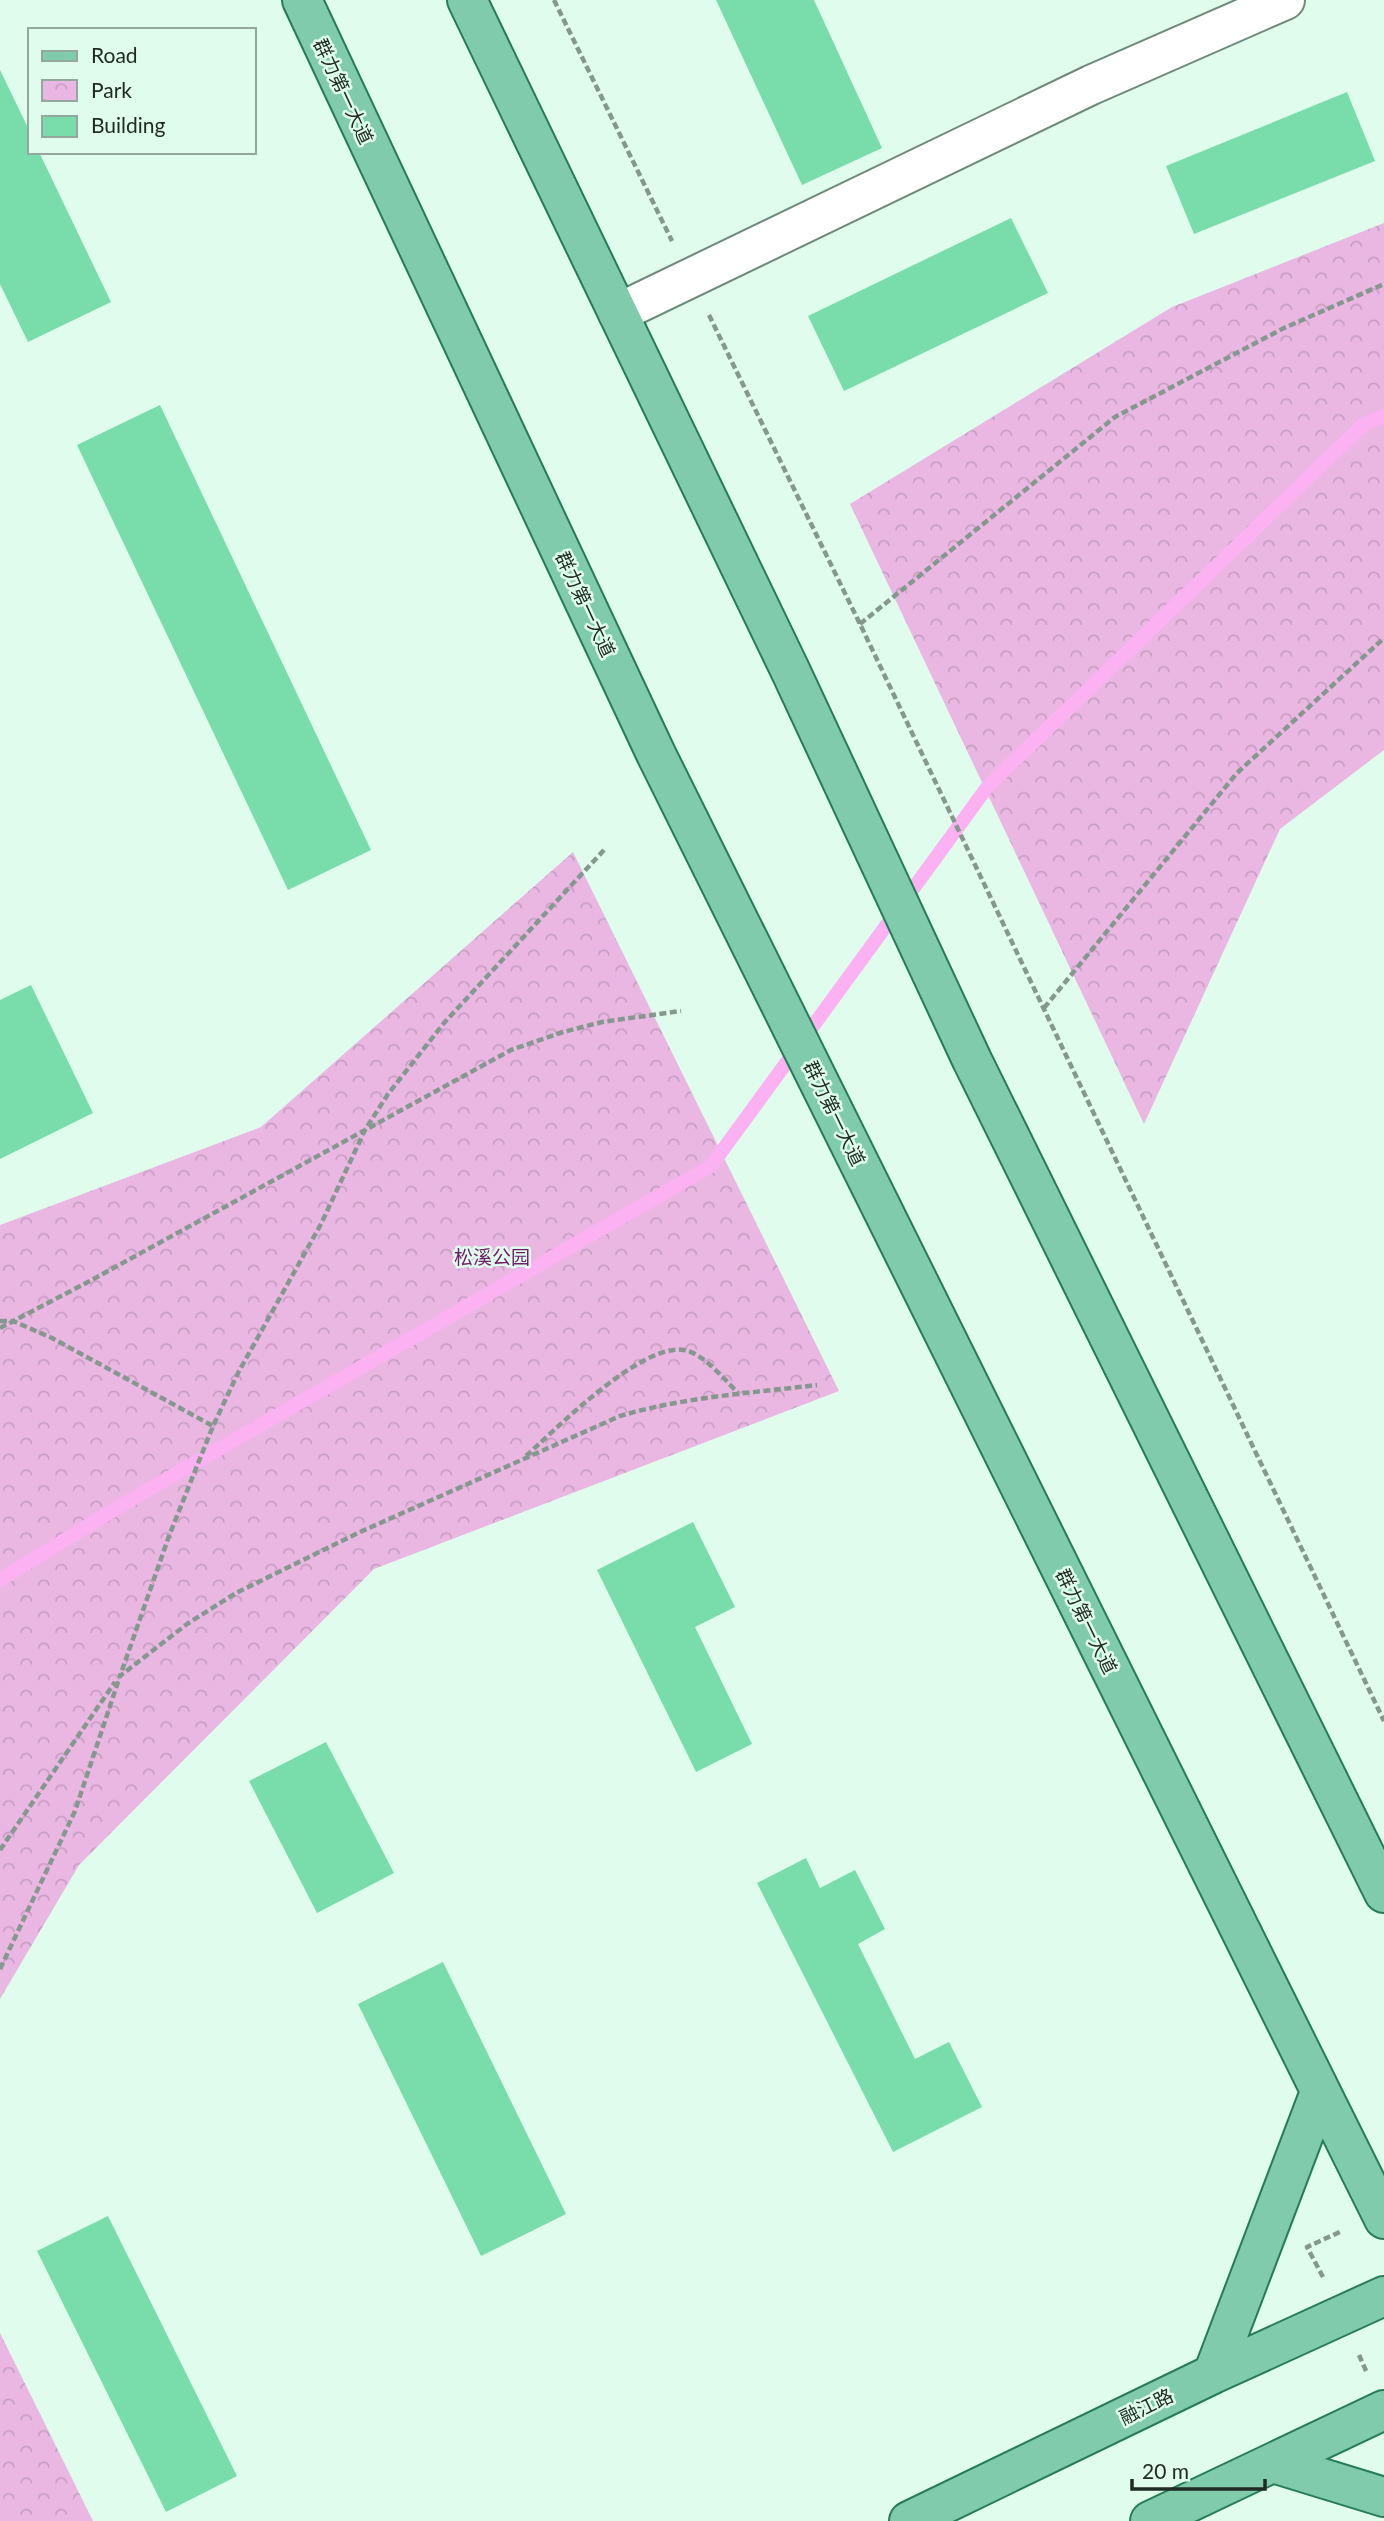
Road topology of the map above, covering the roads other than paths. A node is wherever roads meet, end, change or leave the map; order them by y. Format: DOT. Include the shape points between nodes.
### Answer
graph roads {
  1 [pos="302,0"];
  2 [pos="467,0"];
  3 [pos="1285,0"];
  4 [pos="618,313"];
  5 [pos="1384,1893"];
  6 [pos="1320,2092"];
  7 [pos="1384,2219"];
  8 [pos="1384,2296"];
  9 [pos="1213,2374"];
  10 [pos="1384,2410"];
  11 [pos="1273,2463"];
  12 [pos="1384,2497"];
  13 [pos="909,2521"];
  14 [pos="1150,2521"];
  1 -- 6 [label="main road, 群力第一大道" via="656,754"];
  2 -- 4 [label="main road"];
  3 -- 4 [label="street" via="1091,85"];
  4 -- 5 [label="main road" via="972,1060"];
  6 -- 7 [label="main road, 群力第一大道"];
  6 -- 9 [label="main road"];
  8 -- 9 [label="main road, 融江路"];
  9 -- 13 [label="main road, 融江路"];
  10 -- 11 [label="main road"];
  11 -- 12 [label="main road"];
  11 -- 14 [label="main road"];
}
